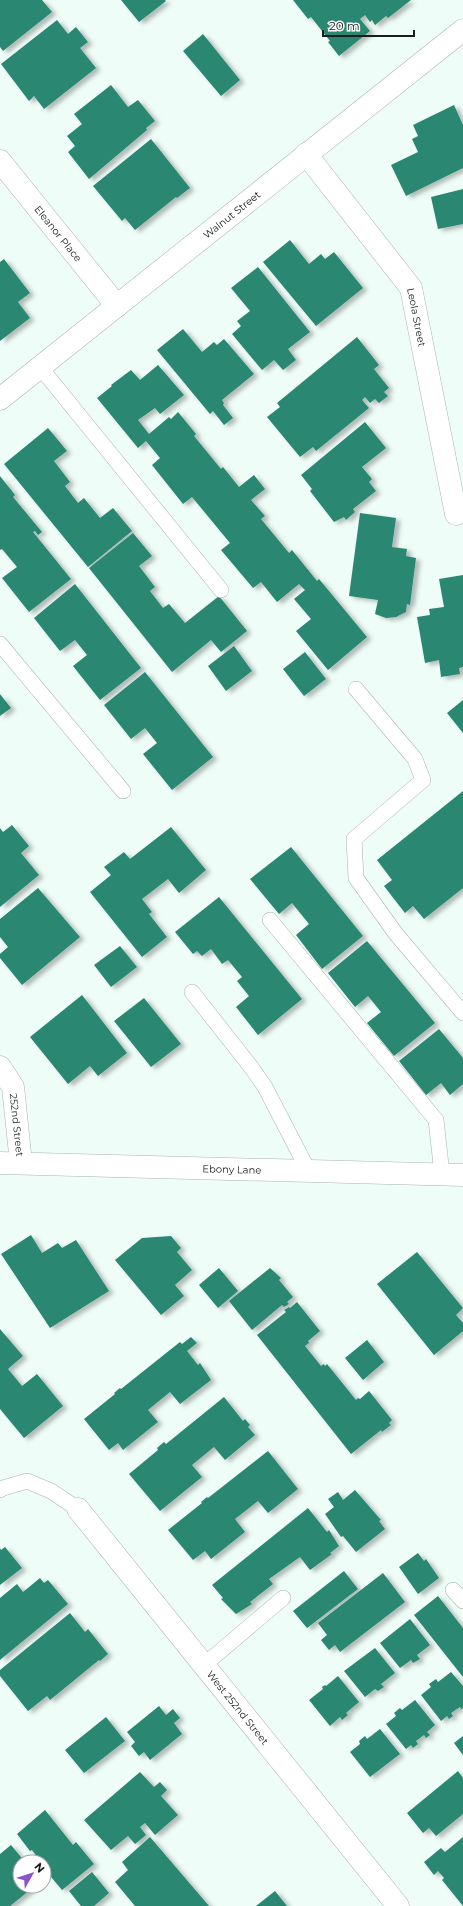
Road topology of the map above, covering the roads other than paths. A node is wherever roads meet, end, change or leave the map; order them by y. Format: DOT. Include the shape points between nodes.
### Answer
graph roads {
  1 [pos="463,30"];
  2 [pos="306,154"];
  3 [pos="0,161"];
  4 [pos="117,306"];
  5 [pos="40,368"];
  6 [pos="0,399"];
  7 [pos="456,514"];
  8 [pos="221,590"];
  9 [pos="0,644"];
  10 [pos="356,689"];
  11 [pos="123,791"];
  12 [pos="270,920"];
  13 [pos="192,992"];
  14 [pos="463,1013"];
  15 [pos="0,1067"];
  16 [pos="11,1163"];
  17 [pos="308,1170"];
  18 [pos="453,1174"];
  19 [pos="0,1490"];
  20 [pos="78,1510"];
  21 [pos="454,1590"];
  22 [pos="283,1598"];
  23 [pos="463,1601"];
  24 [pos="204,1665"];
  25 [pos="398,1906"];
  1 -- 2 [label="street, Walnut Street"];
  2 -- 4 [label="street, Walnut Street"];
  2 -- 7 [label="street, Leola Street" via="411,288"];
  3 -- 4 [label="street, Eleanor Place"];
  4 -- 5 [label="street, Walnut Street"];
  5 -- 6 [label="street, Walnut Street"];
  5 -- 8 [label="lane"];
  9 -- 11 [label="lane"];
  10 -- 14 [label="lane" via="416,759 423,780 354,838 356,878 396,934"];
  12 -- 18 [label="lane" via="436,1120"];
  13 -- 17 [label="lane" via="265,1087"];
  15 -- 16 [label="street, 252nd Street" via="14,1087"];
  16 -- 17 [label="street, Ebony Lane"];
  17 -- 18 [label="street, Ebony Lane"];
  19 -- 20 [label="lane" via="27,1481 51,1491"];
  20 -- 24 [label="street, West 252nd Street"];
  21 -- 23 [label="lane"];
  22 -- 24 [label="lane"];
  24 -- 25 [label="street, West 252nd Street"];
}
